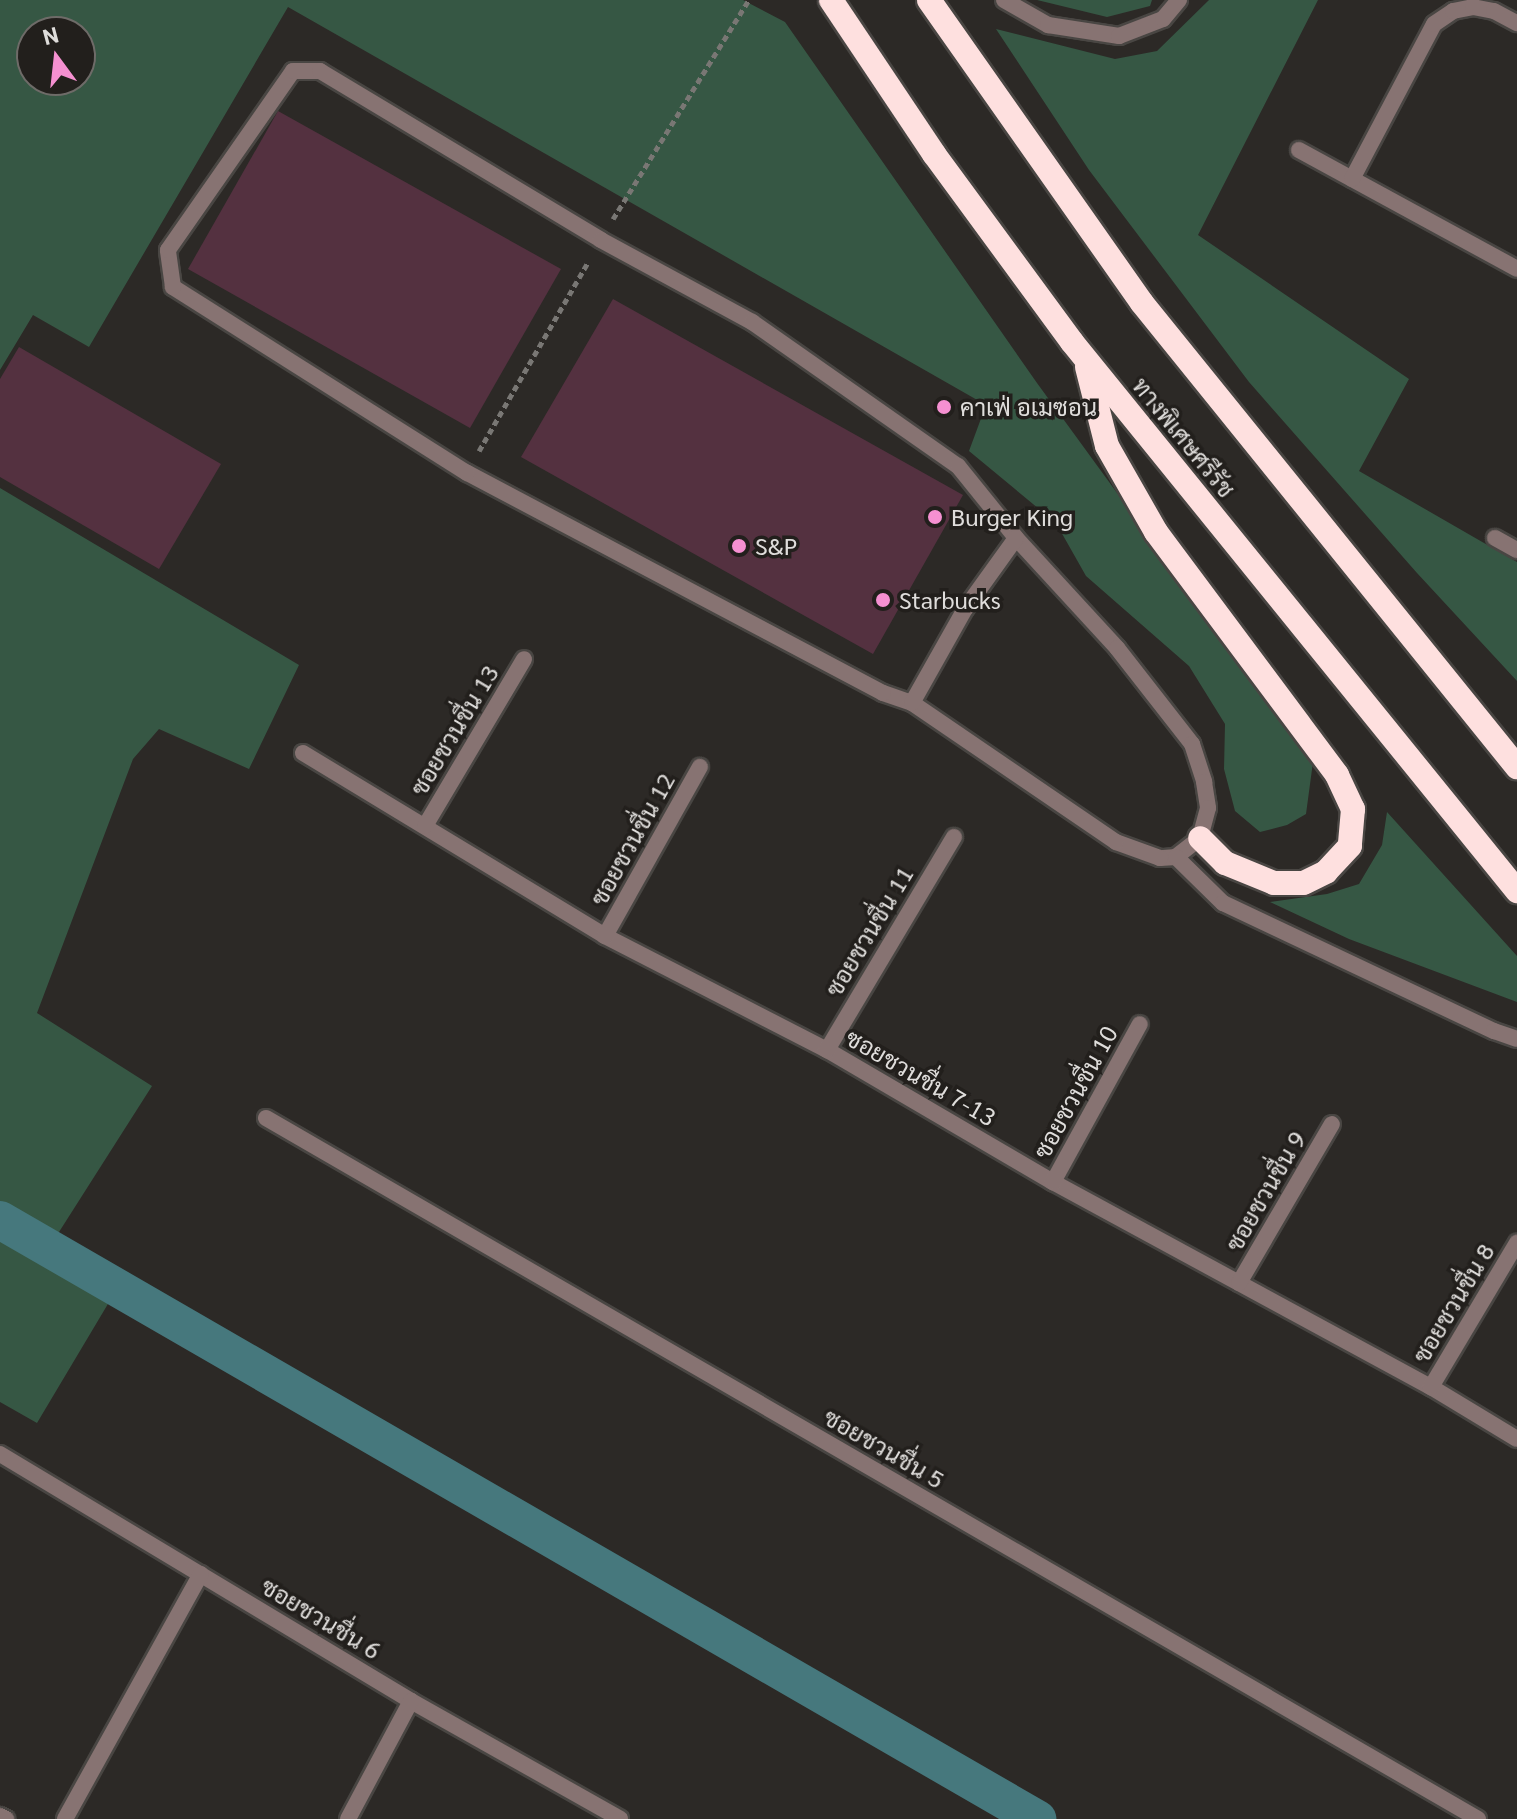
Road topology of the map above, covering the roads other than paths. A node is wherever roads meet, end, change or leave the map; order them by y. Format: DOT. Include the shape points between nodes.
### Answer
graph roads {
  1 [pos="831,0"];
  2 [pos="929,0"];
  3 [pos="1004,0"];
  4 [pos="1179,0"];
  5 [pos="1517,23"];
  6 [pos="1299,150"];
  7 [pos="1352,179"];
  8 [pos="1517,269"];
  9 [pos="1078,350"];
  10 [pos="1016,538"];
  11 [pos="1495,538"];
  12 [pos="1517,550"];
  13 [pos="524,659"];
  14 [pos="912,703"];
  15 [pos="303,753"];
  16 [pos="1513,762"];
  17 [pos="700,767"];
  18 [pos="425,826"];
  19 [pos="954,837"];
  20 [pos="1200,838"];
  21 [pos="1176,857"];
  22 [pos="1517,891"];
  23 [pos="605,936"];
  24 [pos="1140,1024"];
  25 [pos="1517,1039"];
  26 [pos="827,1050"];
  27 [pos="266,1118"];
  28 [pos="1332,1124"];
  29 [pos="1053,1182"];
  30 [pos="1517,1243"];
  31 [pos="1239,1283"];
  32 [pos="1431,1387"];
  33 [pos="1517,1439"];
  34 [pos="0,1454"];
  35 [pos="201,1574"];
  36 [pos="411,1701"];
  37 [pos="0,1816"];
  38 [pos="6,1819"];
  39 [pos="65,1819"];
  40 [pos="348,1819"];
  41 [pos="620,1819"];
  42 [pos="1478,1819"];
  1 -- 9 [label="highway, ทางพิเศษศรีรัช" via="934,154"];
  2 -- 16 [label="highway" via="1142,303"];
  3 -- 4 [label="street" via="1048,25 1119,36 1163,19"];
  5 -- 7 [label="street" via="1473,7 1453,11 1434,24"];
  6 -- 7 [label="street"];
  7 -- 8 [label="street"];
  9 -- 20 [label="highway" via="1107,446 1156,532 1337,775 1353,809 1350,846 1326,872 1303,883 1274,883 1225,863"];
  9 -- 22 [label="highway, ทางพิเศษศรีรัช"];
  10 -- 14 [label="street" via="965,609"];
  10 -- 14 [label="street" via="958,466 752,322 601,240 320,71 293,71 168,250 173,287 467,473 883,693"];
  10 -- 20 [label="street" via="1117,648 1192,744 1208,808"];
  11 -- 12 [label="street"];
  13 -- 18 [label="street, ซอยชวนชื่น 13"];
  14 -- 21 [label="street" via="1116,842 1160,858"];
  15 -- 18 [label="street, ซอยชวนชื่น 7-13"];
  17 -- 23 [label="street, ซอยชวนชื่น 12"];
  18 -- 23 [label="street, ซอยชวนชื่น 7-13"];
  19 -- 26 [label="street, ซอยชวนชื่น 11"];
  20 -- 21 [label="street"];
  21 -- 25 [label="street" via="1223,903"];
  23 -- 26 [label="street, ซอยชวนชื่น 7-13"];
  24 -- 29 [label="street, ซอยชวนชื่น 10"];
  26 -- 29 [label="street, ซอยชวนชื่น 7-13"];
  27 -- 42 [label="street, ซอยชวนชื่น 5"];
  28 -- 31 [label="street, ซอยชวนชื่น 9"];
  29 -- 31 [label="street, ซอยชวนชื่น 7-13"];
  30 -- 32 [label="street, ซอยชวนชื่น 8"];
  31 -- 32 [label="street, ซอยชวนชื่น 7-13"];
  32 -- 33 [label="street, ซอยชวนชื่น 7-13"];
  34 -- 35 [label="street, ซอยชวนชื่น 6"];
  35 -- 36 [label="street, ซอยชวนชื่น 6"];
  35 -- 39 [label="street"];
  36 -- 40 [label="street"];
  36 -- 41 [label="street, ซอยชวนชื่น 6"];
  37 -- 38 [label="street"];
}
